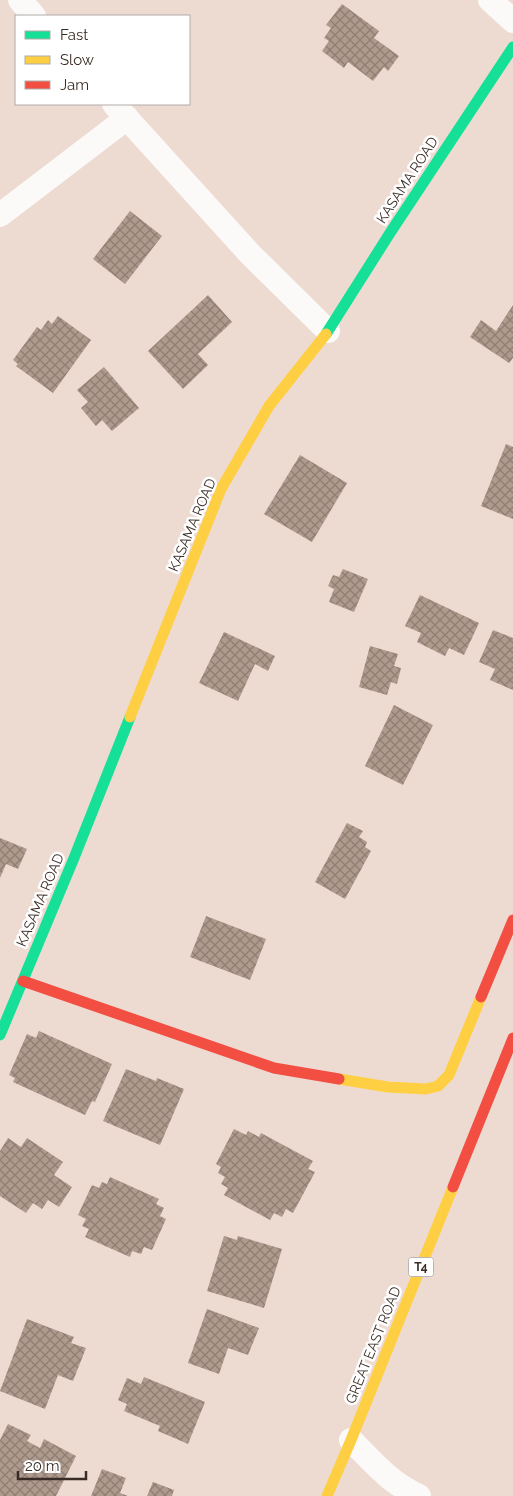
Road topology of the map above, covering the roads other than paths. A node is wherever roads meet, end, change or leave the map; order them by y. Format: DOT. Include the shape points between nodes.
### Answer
graph roads {
  1 [pos="20,0"];
  2 [pos="490,0"];
  3 [pos="33,15"];
  4 [pos="513,21"];
  5 [pos="513,47"];
  6 [pos="121,111"];
  7 [pos="0,215"];
  8 [pos="328,331"];
  9 [pos="513,920"];
  10 [pos="23,981"];
  11 [pos="0,1035"];
  12 [pos="513,1038"];
  13 [pos="351,1440"];
  14 [pos="327,1496"];
  15 [pos="419,1496"];
  1 -- 3 [label="street"];
  2 -- 4 [label="street"];
  5 -- 8 [label="main road, KASAMA ROAD"];
  6 -- 7 [label="street"];
  6 -- 8 [label="street" via="250,254"];
  8 -- 10 [label="main road, KASAMA ROAD" via="269,406 221,489"];
  9 -- 10 [label="main road" via="450,1075 438,1086 426,1089 388,1087 274,1068"];
  10 -- 11 [label="main road, KASAMA ROAD"];
  12 -- 13 [label="main road, GREAT EAST ROAD / T4"];
  13 -- 14 [label="main road, GREAT EAST ROAD / T4"];
  13 -- 15 [label="street" via="385,1474 406,1491"];
}
